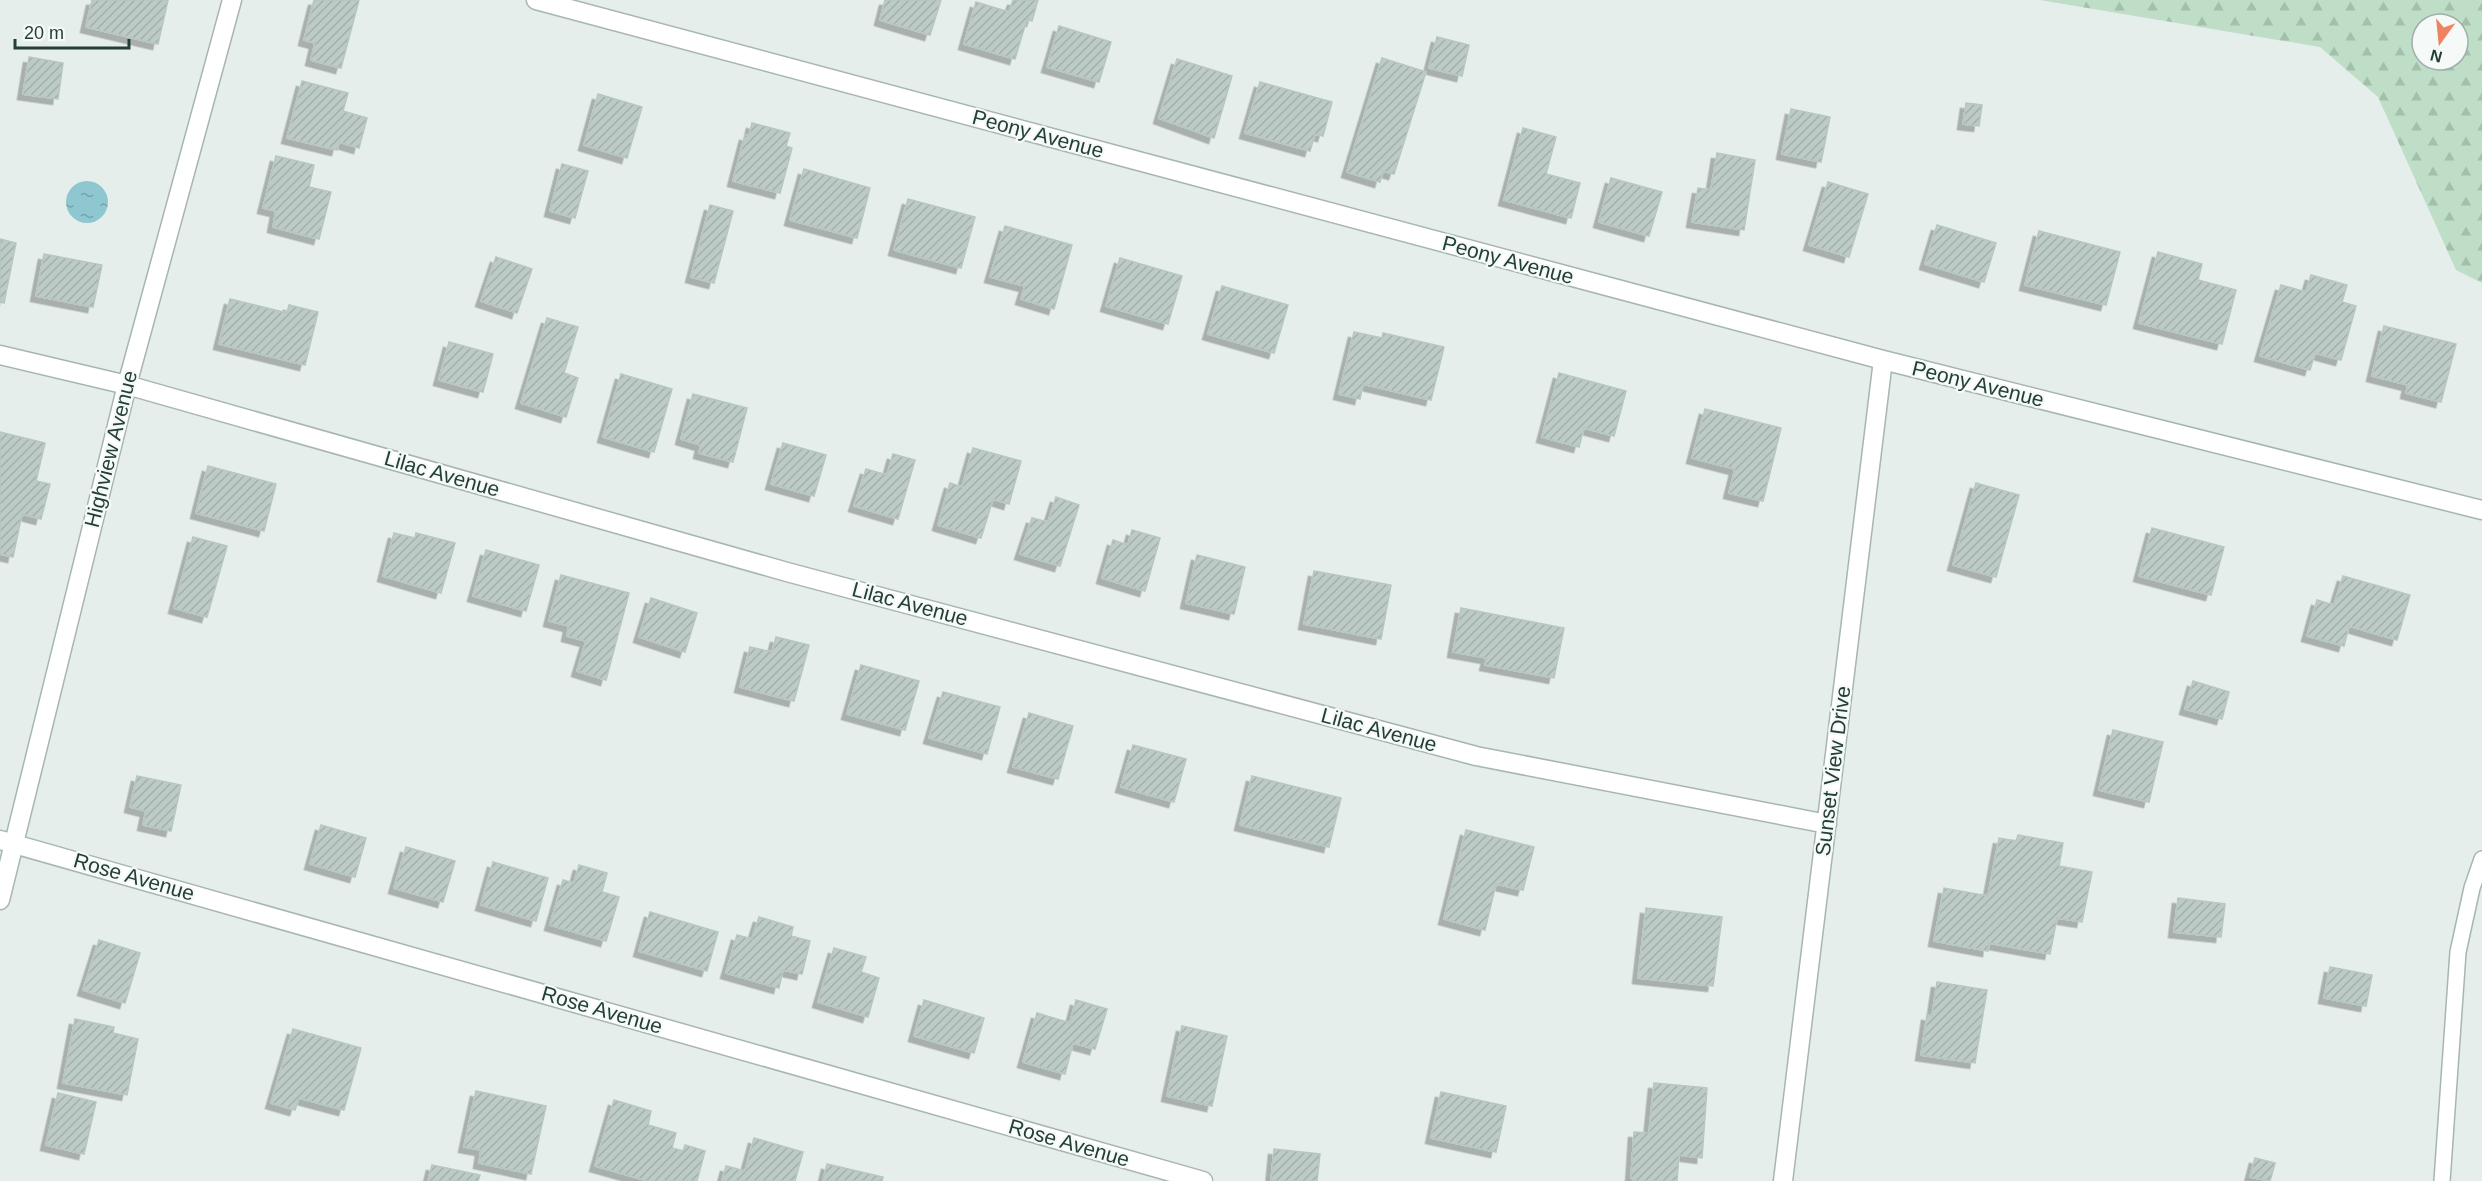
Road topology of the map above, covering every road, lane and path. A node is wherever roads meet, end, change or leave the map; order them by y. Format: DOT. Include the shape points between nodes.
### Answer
graph roads {
  1 [pos="232,0"];
  2 [pos="536,0"];
  3 [pos="0,355"];
  4 [pos="1883,360"];
  5 [pos="127,385"];
  6 [pos="2482,510"];
  7 [pos="1827,824"];
  8 [pos="7,841"];
  9 [pos="2482,859"];
  10 [pos="0,900"];
  11 [pos="1203,1181"];
  12 [pos="1783,1181"];
  13 [pos="2442,1181"];
  1 -- 5 [label="street, Highview Avenue"];
  2 -- 4 [label="street, Peony Avenue"];
  3 -- 5 [label="street, Lilac Avenue"];
  4 -- 6 [label="street, Peony Avenue"];
  4 -- 7 [label="street, Sunset View Drive"];
  5 -- 7 [label="street, Lilac Avenue" via="788,572 1476,756"];
  5 -- 8 [label="street, Highview Avenue"];
  7 -- 12 [label="street, Sunset View Drive"];
  8 -- 10 [label="street, Highview Avenue"];
  8 -- 11 [label="street, Rose Avenue"];
  9 -- 13 [label="lane" via="2458,952"];
}
